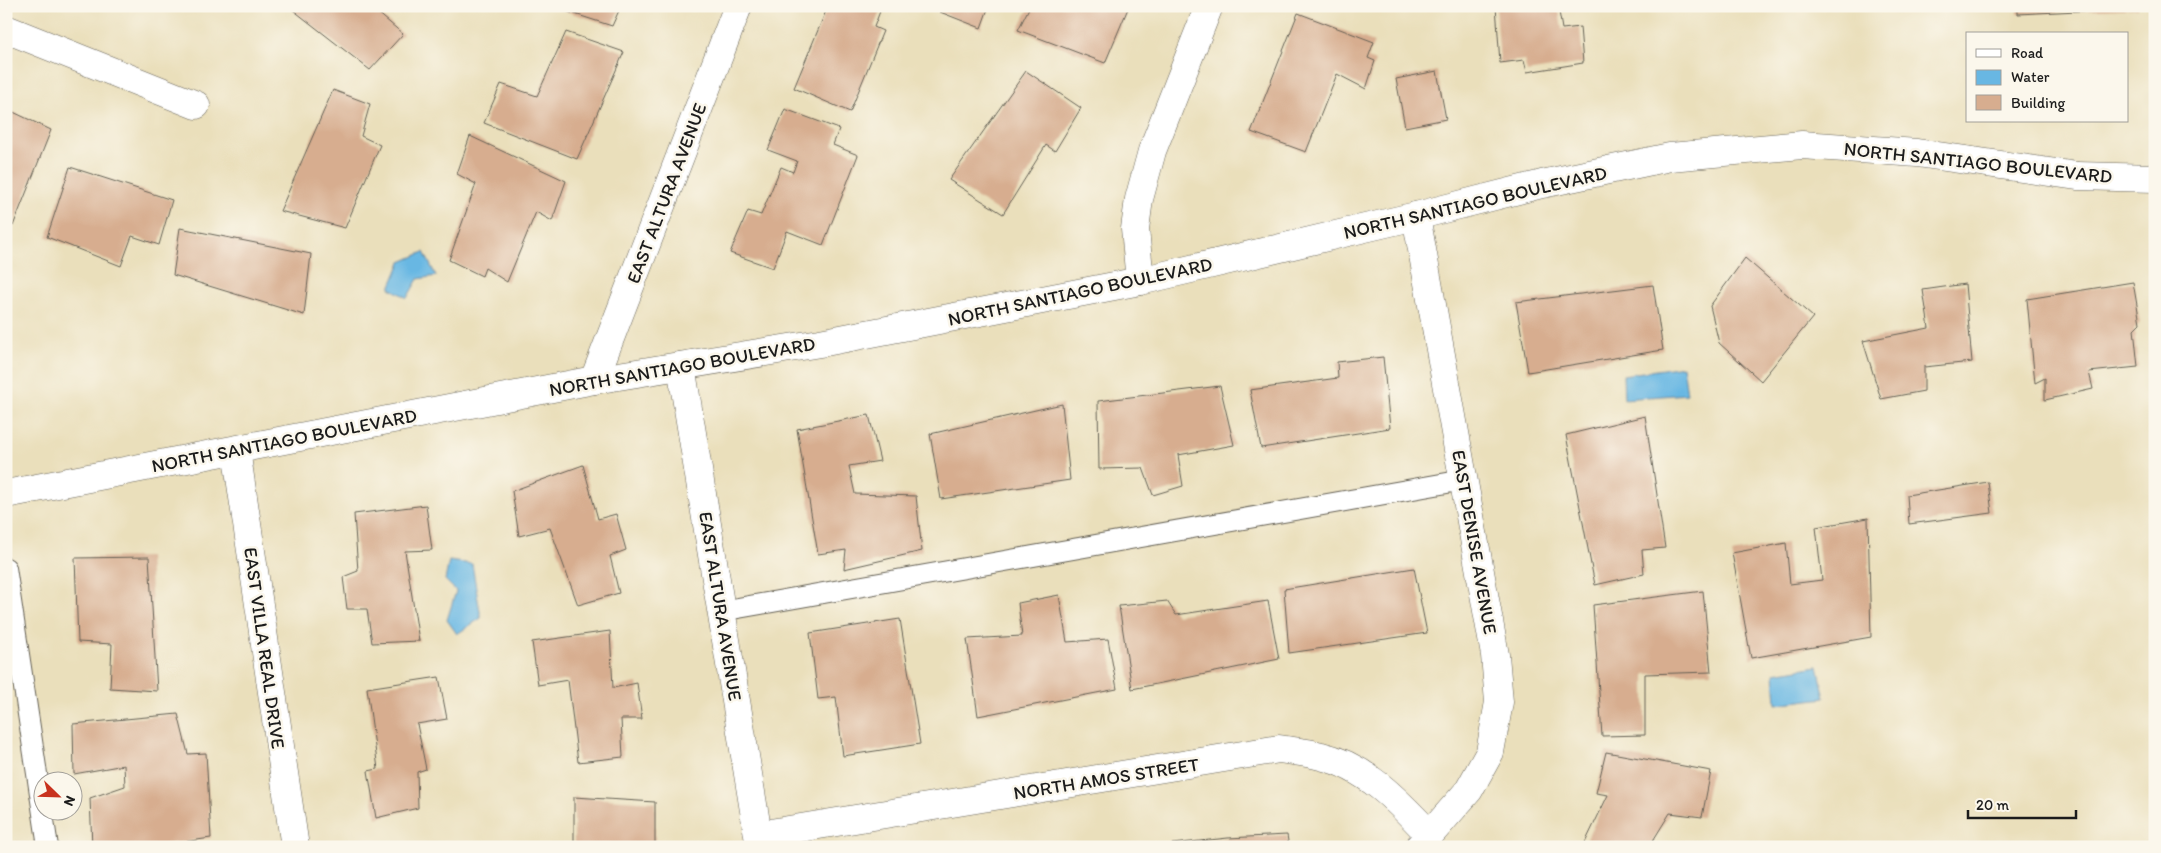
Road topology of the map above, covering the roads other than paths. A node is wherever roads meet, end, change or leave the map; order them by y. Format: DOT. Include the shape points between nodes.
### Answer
graph roads {
  1 [pos="738,6"];
  2 [pos="1209,6"];
  3 [pos="6,29"];
  4 [pos="196,105"];
  5 [pos="2155,178"];
  6 [pos="1416,216"];
  7 [pos="1140,281"];
  8 [pos="681,366"];
  9 [pos="594,380"];
  10 [pos="236,450"];
  11 [pos="1464,480"];
  12 [pos="6,494"];
  13 [pos="6,568"];
  14 [pos="721,611"];
  15 [pos="1424,840"];
  16 [pos="759,841"];
  17 [pos="48,847"];
  18 [pos="295,847"];
  1 -- 9 [label="street, EAST ALTURA AVENUE"];
  2 -- 7 [label="street" via="1152,151 1139,199 1135,229"];
  3 -- 4 [label="street"];
  5 -- 6 [label="street, NORTH SANTIAGO BOULEVARD" via="2077,176 1917,153 1802,146 1670,157 1542,184"];
  6 -- 7 [label="street, NORTH SANTIAGO BOULEVARD"];
  6 -- 11 [label="street, EAST DENISE AVENUE"];
  7 -- 8 [label="street, NORTH SANTIAGO BOULEVARD" via="820,343"];
  8 -- 9 [label="street, NORTH SANTIAGO BOULEVARD"];
  8 -- 14 [label="street, EAST ALTURA AVENUE"];
  9 -- 10 [label="street, NORTH SANTIAGO BOULEVARD"];
  10 -- 12 [label="street, NORTH SANTIAGO BOULEVARD"];
  10 -- 18 [label="street, EAST VILLA REAL DRIVE"];
  11 -- 14 [label="lane"];
  11 -- 15 [label="street, EAST DENISE AVENUE" via="1495,655 1499,702 1490,752 1469,790"];
  13 -- 17 [label="lane"];
  14 -- 16 [label="street, EAST ALTURA AVENUE"];
  15 -- 16 [label="street, NORTH AMOS STREET" via="1383,788 1355,770 1322,756 1279,749"];
}
